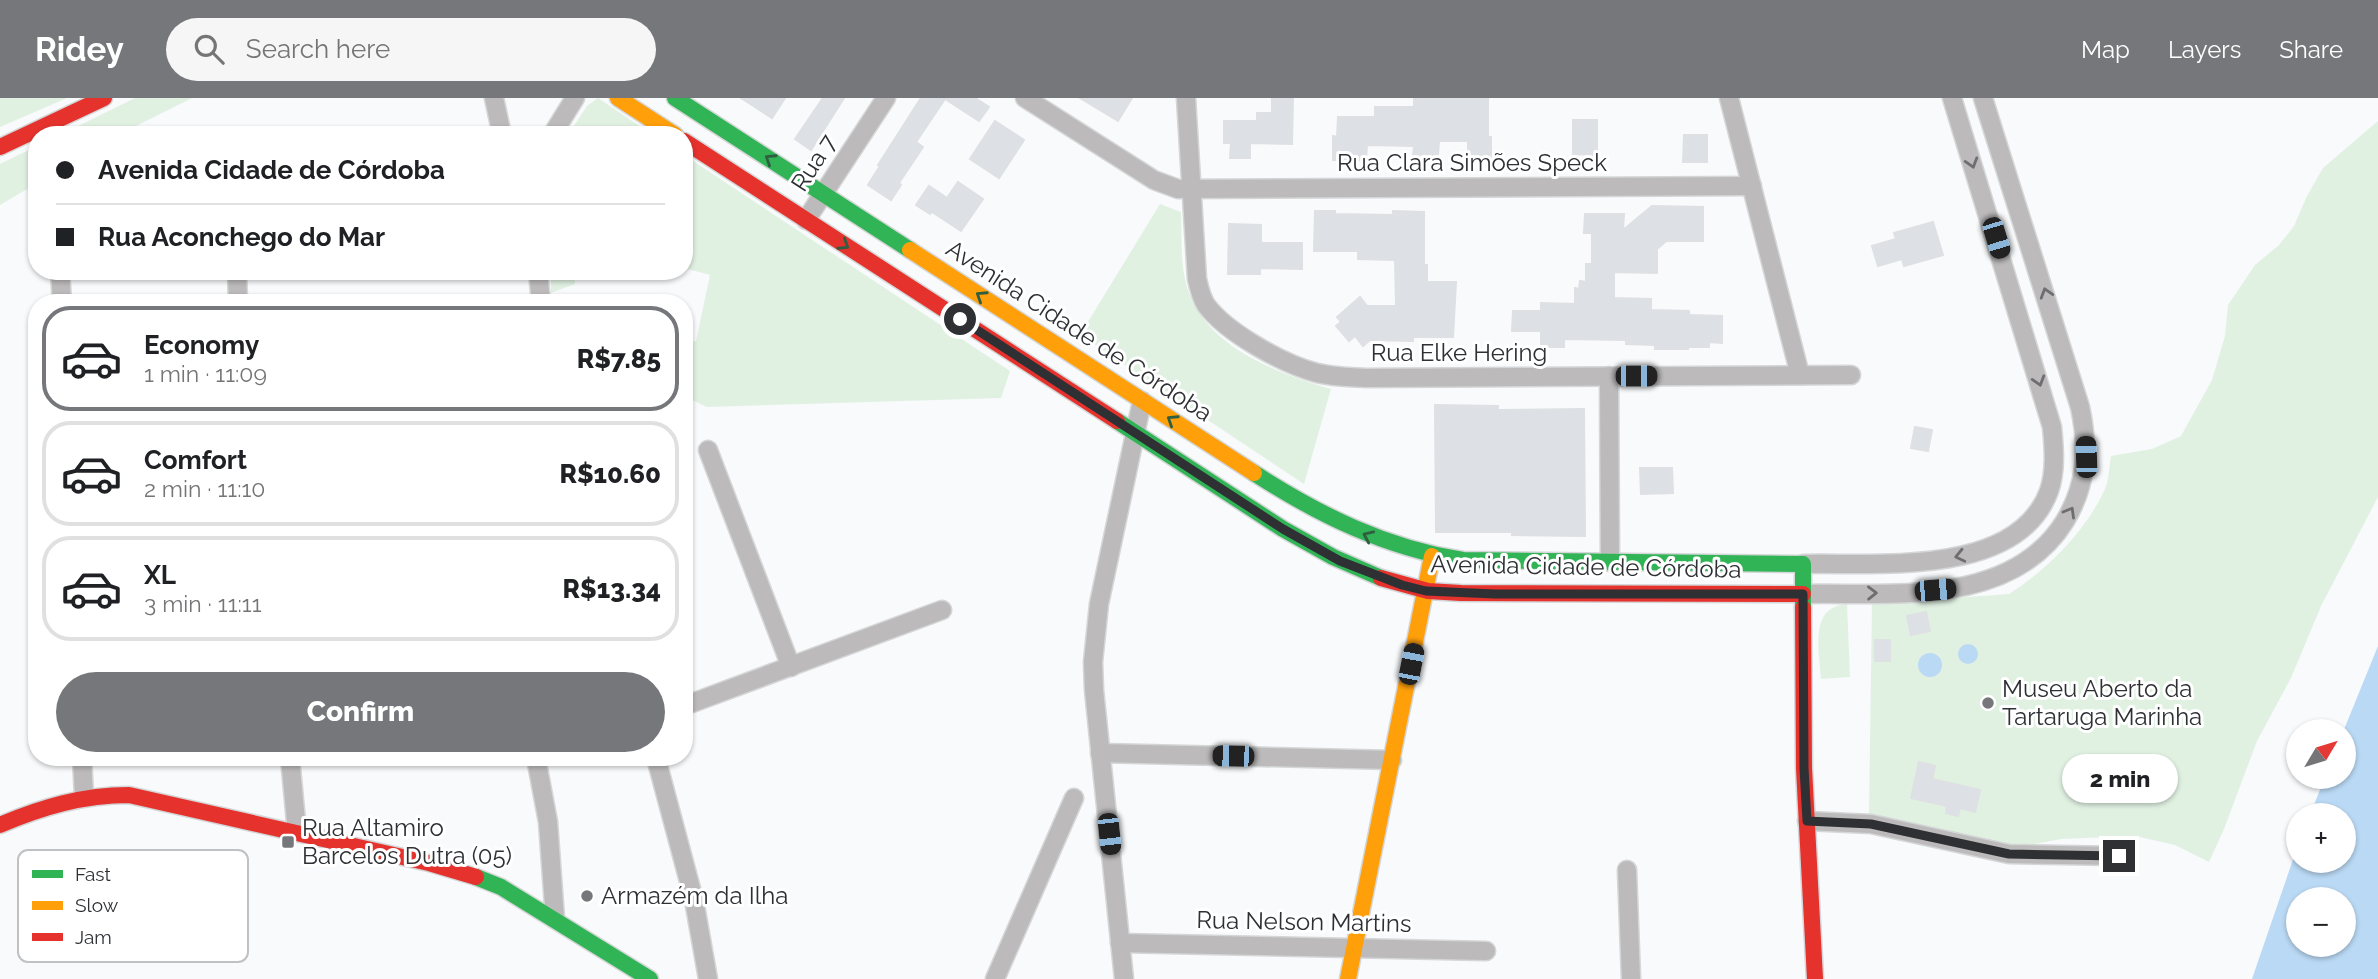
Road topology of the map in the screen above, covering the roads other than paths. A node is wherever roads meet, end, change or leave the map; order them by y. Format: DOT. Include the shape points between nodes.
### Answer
graph roads {
  1 [pos="104,98"];
  2 [pos="494,98"];
  3 [pos="575,98"];
  4 [pos="618,98"];
  5 [pos="674,98"];
  6 [pos="886,98"];
  7 [pos="1025,98"];
  8 [pos="1186,98"];
  9 [pos="1729,98"];
  10 [pos="1952,98"];
  11 [pos="1983,98"];
  12 [pos="45,126"];
  13 [pos="500,126"];
  14 [pos="558,126"];
  15 [pos="661,126"];
  16 [pos="28,134"];
  17 [pos="0,147"];
  18 [pos="693,147"];
  19 [pos="1752,186"];
  20 [pos="1192,189"];
  21 [pos="823,194"];
  22 [pos="806,220"];
  23 [pos="2033,252"];
  24 [pos="2003,262"];
  25 [pos="1800,375"];
  26 [pos="1851,375"];
  27 [pos="1609,376"];
  28 [pos="1142,401"];
  29 [pos="1135,433"];
  30 [pos="708,450"];
  31 [pos="2021,531"];
  32 [pos="2042,550"];
  33 [pos="1432,556"];
  34 [pos="1610,562"];
  35 [pos="1803,564"];
  36 [pos="1426,591"];
  37 [pos="1803,594"];
  38 [pos="942,610"];
  39 [pos="791,667"];
  40 [pos="693,703"];
  41 [pos="1100,753"];
  42 [pos="1392,760"];
  43 [pos="82,766"];
  44 [pos="291,766"];
  45 [pos="538,766"];
  46 [pos="658,766"];
  47 [pos="84,796"];
  48 [pos="1074,798"];
  49 [pos="1807,821"];
  50 [pos="0,825"];
  51 [pos="297,832"];
  52 [pos="2119,856"];
  53 [pos="1627,870"];
  54 [pos="555,919"];
  55 [pos="1120,943"];
  56 [pos="1354,948"];
  57 [pos="1486,951"];
  58 [pos="650,979"];
  59 [pos="708,979"];
  60 [pos="995,979"];
  61 [pos="1124,979"];
  62 [pos="1348,979"];
  63 [pos="1631,979"];
  64 [pos="1815,979"];
  1 -- 12 [label="street"];
  2 -- 13 [label="street"];
  3 -- 14 [label="street"];
  4 -- 15 [label="street"];
  21 -- 5 [label="street, Avenida Cidade de Córdoba, one-way"];
  6 -- 21 [label="street, Rua 7"];
  7 -- 20 [label="street, Rua Clara Simões Speck" via="1154,180"];
  8 -- 20 [label="street, Rua Elke Hering"];
  9 -- 19 [label="street"];
  10 -- 24 [label="street, Avenida Cidade de Córdoba, one-way"];
  11 -- 23 [label="street, Avenida Cidade de Córdoba"];
  16 -- 17 [label="street"];
  18 -- 22 [label="street, Avenida Cidade de Córdoba"];
  19 -- 20 [label="street, Rua Clara Simões Speck"];
  19 -- 25 [label="street"];
  20 -- 27 [label="street, Rua Elke Hering" via="1197,279 1205,304 1236,332 1295,365 1354,377"];
  21 -- 22 [label="street, Rua 7"];
  28 -- 21 [label="street, Avenida Cidade de Córdoba, one-way"];
  22 -- 29 [label="street, Avenida Cidade de Córdoba, one-way"];
  23 -- 24 [label="street"];
  32 -- 23 [label="street, Avenida Cidade de Córdoba, one-way" via="2075,505 2086,457 2080,407"];
  24 -- 31 [label="street, Avenida Cidade de Córdoba, one-way" via="2046,404 2054,447 2049,490"];
  25 -- 26 [label="street, Rua Elke Hering"];
  25 -- 27 [label="street, Rua Elke Hering"];
  27 -- 34 [label="street"];
  28 -- 29 [label="street"];
  33 -- 28 [label="street, Avenida Cidade de Córdoba, one-way" via="1379,541 1316,512"];
  29 -- 36 [label="street, Avenida Cidade de Córdoba" via="1317,549 1373,575"];
  29 -- 41 [label="street" via="1095,633"];
  30 -- 39 [label="street"];
  31 -- 32 [label="street"];
  31 -- 35 [label="street, Avenida Cidade de Córdoba, one-way" via="1998,544 1946,559"];
  37 -- 32 [label="street, Avenida Cidade de Córdoba, one-way" via="1950,589 2012,571"];
  33 -- 34 [label="street, Avenida Cidade de Córdoba"];
  33 -- 36 [label="street"];
  34 -- 35 [label="street, Avenida Cidade de Córdoba"];
  35 -- 37 [label="street"];
  36 -- 37 [label="street, Avenida Cidade de Córdoba"];
  36 -- 42 [label="street"];
  37 -- 49 [label="street"];
  38 -- 39 [label="street"];
  39 -- 40 [label="street"];
  41 -- 42 [label="street"];
  41 -- 55 [label="street"];
  42 -- 56 [label="street"];
  43 -- 47 [label="street"];
  44 -- 51 [label="street"];
  45 -- 54 [label="street" via="548,822"];
  46 -- 59 [label="street" via="691,888"];
  47 -- 50 [label="street"];
  47 -- 51 [label="street" via="152,798"];
  48 -- 60 [label="street"];
  49 -- 52 [label="street" via="1881,825 2009,854"];
  49 -- 64 [label="street"];
  51 -- 54 [label="street" via="477,877"];
  53 -- 63 [label="street"];
  54 -- 58 [label="street"];
  55 -- 56 [label="street, Rua Nelson Martins"];
  55 -- 61 [label="street"];
  56 -- 57 [label="street, Rua Nelson Martins"];
  56 -- 62 [label="street"];
}
